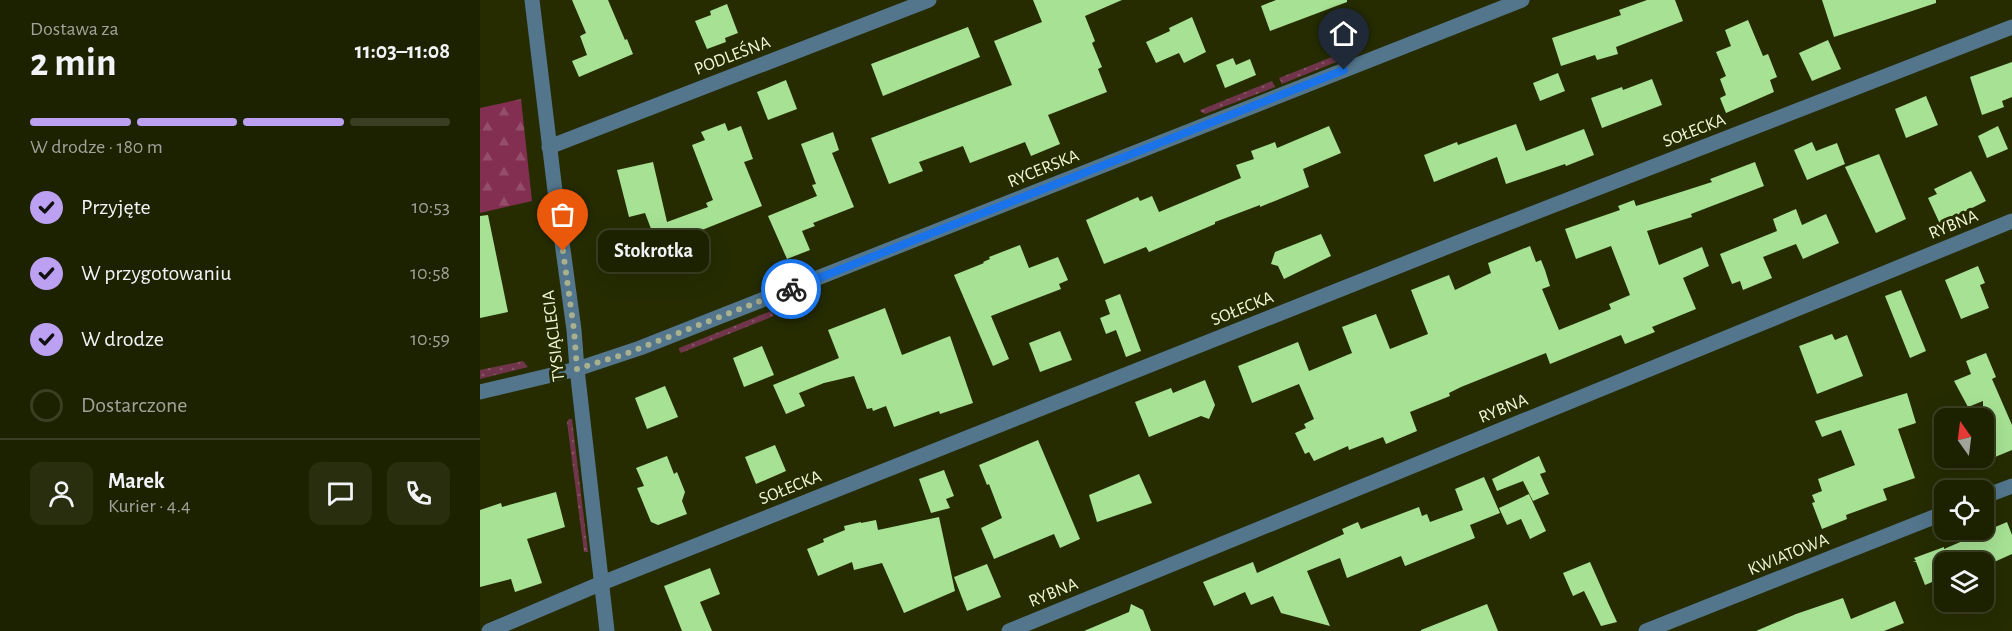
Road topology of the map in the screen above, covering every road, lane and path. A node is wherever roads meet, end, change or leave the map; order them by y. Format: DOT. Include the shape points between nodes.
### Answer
graph roads {
  1 [pos="532,0"];
  2 [pos="928,0"];
  3 [pos="1522,0"];
  4 [pos="2012,27"];
  5 [pos="549,147"];
  6 [pos="2012,221"];
  7 [pos="577,369"];
  8 [pos="480,392"];
  9 [pos="2012,486"];
  10 [pos="1994,493"];
  11 [pos="1934,517"];
  12 [pos="602,583"];
  13 [pos="489,631"];
  14 [pos="608,631"];
  15 [pos="1009,631"];
  16 [pos="1646,631"];
  1 -- 5 [label="street, TYSIĄCLECIA"];
  2 -- 5 [label="street, PODLEŚNA"];
  3 -- 7 [label="street, RYCERSKA" via="640,348"];
  4 -- 12 [label="street, SOŁECKA"];
  5 -- 7 [label="street, TYSIĄCLECIA"];
  6 -- 15 [label="street, RYBNA"];
  7 -- 8 [label="street, RYCERSKA"];
  7 -- 12 [label="street, TYSIĄCLECIA"];
  9 -- 10 [label="street"];
  11 -- 16 [label="street, KWIATOWA"];
  12 -- 13 [label="street, SOŁECKA"];
  12 -- 14 [label="street, TYSIĄCLECIA"];
}
